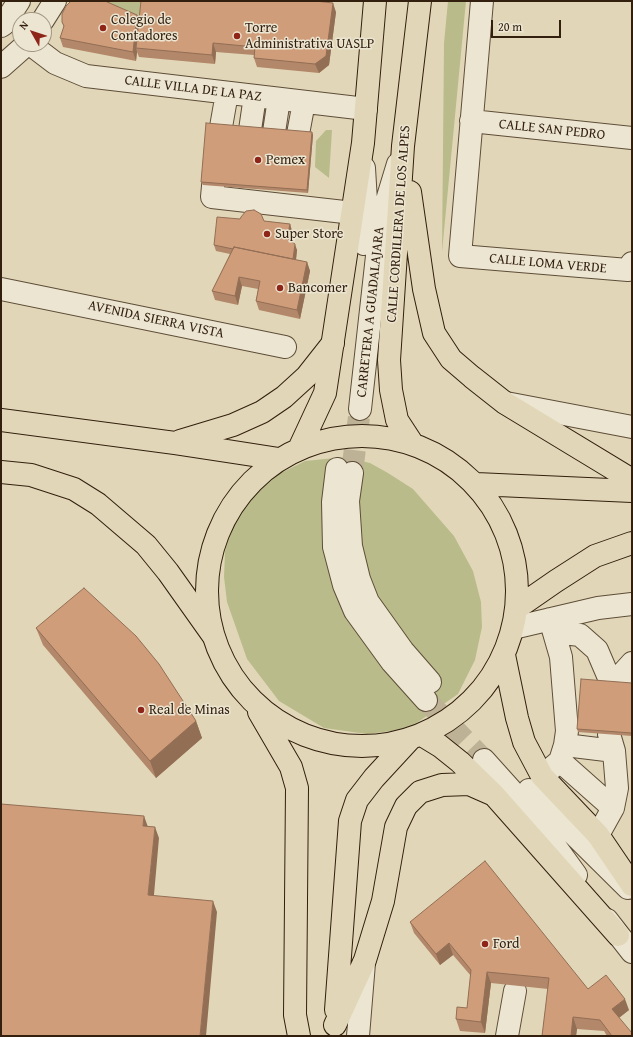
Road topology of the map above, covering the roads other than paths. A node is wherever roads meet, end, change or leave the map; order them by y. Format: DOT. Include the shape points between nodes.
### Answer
graph roads {
  1 [pos="18,1"];
  2 [pos="55,1"];
  3 [pos="376,1"];
  4 [pos="420,1"];
  5 [pos="482,1"];
  6 [pos="48,12"];
  7 [pos="8,29"];
  8 [pos="19,52"];
  9 [pos="39,52"];
  10 [pos="1,67"];
  11 [pos="227,93"];
  12 [pos="255,96"];
  13 [pos="279,99"];
  14 [pos="304,102"];
  15 [pos="366,109"];
  16 [pos="471,121"];
  17 [pos="221,127"];
  18 [pos="250,130"];
  19 [pos="274,132"];
  20 [pos="298,134"];
  21 [pos="632,138"];
  22 [pos="363,143"];
  23 [pos="403,146"];
  24 [pos="213,186"];
  25 [pos="353,213"];
  26 [pos="632,263"];
  27 [pos="1,289"];
  28 [pos="27,294"];
  29 [pos="1,302"];
  30 [pos="333,343"];
  31 [pos="286,347"];
  32 [pos="505,403"];
  33 [pos="1,420"];
  34 [pos="632,427"];
  35 [pos="175,443"];
  36 [pos="412,443"];
  37 [pos="298,449"];
  38 [pos="279,459"];
  39 [pos="344,470"];
  40 [pos="1,472"];
  41 [pos="632,480"];
  42 [pos="476,484"];
  43 [pos="632,491"];
  44 [pos="632,543"];
  45 [pos="632,604"];
  46 [pos="515,618"];
  47 [pos="552,626"];
  48 [pos="212,634"];
  49 [pos="504,655"];
  50 [pos="632,663"];
  51 [pos="622,686"];
  52 [pos="432,695"];
  53 [pos="255,706"];
  54 [pos="416,737"];
  55 [pos="562,753"];
  56 [pos="542,776"];
  57 [pos="494,794"];
  58 [pos="613,808"];
  59 [pos="598,835"];
  60 [pos="632,885"];
  61 [pos="632,892"];
  62 [pos="618,935"];
  63 [pos="632,952"];
  64 [pos="364,960"];
  65 [pos="515,991"];
  66 [pos="333,1030"];
  67 [pos="299,1036"];
  68 [pos="358,1036"];
  69 [pos="507,1036"];
  1 -- 7 [label="street"];
  2 -- 6 [label="street"];
  3 -- 15 [label="main road"];
  4 -- 23 [label="main road, CALLE CORDILLERA DE LOS ALPES"];
  5 -- 16 [label="street"];
  8 -- 10 [label="street"];
  9 -- 11 [label="street, CALLE VILLA DE LA PAZ" via="55,63 86,76"];
  11 -- 12 [label="street, CALLE VILLA DE LA PAZ"];
  11 -- 17 [label="street"];
  12 -- 13 [label="street, CALLE VILLA DE LA PAZ"];
  12 -- 18 [label="street"];
  13 -- 14 [label="street, CALLE VILLA DE LA PAZ"];
  13 -- 19 [label="street"];
  14 -- 15 [label="street, CALLE VILLA DE LA PAZ"];
  14 -- 20 [label="street"];
  15 -- 22 [label="main road"];
  16 -- 21 [label="street, CALLE SAN PEDRO"];
  16 -- 26 [label="street, CALLE LOMA VERDE" via="460,256 628,270"];
  22 -- 23 [label="street, CARRETERA A GUADALAJARA" via="367,218 353,409 381,220"];
  22 -- 25 [label="main road"];
  23 -- 32 [label="main road" via="424,289 434,333 451,359"];
  23 -- 36 [label="main road, CALLE CORDILLERA DE LOS ALPES" via="389,360 396,420"];
  24 -- 25 [label="street" via="212,197 242,194 291,199"];
  25 -- 30 [label="main road"];
  27 -- 28 [label="street, AVENIDA SIERRA VISTA"];
  28 -- 29 [label="street, AVENIDA SIERRA VISTA"];
  28 -- 31 [label="street, AVENIDA SIERRA VISTA"];
  30 -- 35 [label="main road" via="307,376 262,412 232,426"];
  30 -- 37 [label="main road" via="325,393"];
  32 -- 34 [label="street"];
  32 -- 41 [label="main road"];
  33 -- 35 [label="main road"];
  35 -- 38 [label="main road"];
  36 -- 37 [label="main road" via="374,435 336,438"];
  36 -- 42 [label="main road" via="446,459"];
  37 -- 38 [label="main road"];
  38 -- 48 [label="main road" via="253,480 232,506 216,536 208,568 206,601"];
  39 -- 52 [label="street" via="351,546 359,579 368,602"];
  40 -- 48 [label="main road" via="31,475 74,489 98,504 146,545"];
  42 -- 43 [label="main road"];
  42 -- 46 [label="main road" via="496,511 510,542 517,574"];
  44 -- 46 [label="main road" via="595,556 556,581"];
  45 -- 47 [label="street" via="598,608"];
  46 -- 47 [label="street"];
  46 -- 49 [label="main road"];
  47 -- 51 [label="street" via="580,635 597,650"];
  47 -- 55 [label="street" via="561,657 567,731"];
  48 -- 53 [label="main road" via="222,660 236,684"];
  49 -- 54 [label="main road" via="484,688 456,715"];
  49 -- 56 [label="main road" via="524,742"];
  50 -- 51 [label="street"];
  53 -- 54 [label="main road" via="289,730 328,744 369,747"];
  53 -- 67 [label="main road" via="291,768 297,788 295,1016"];
  54 -- 57 [label="main road" via="440,746"];
  54 -- 66 [label="main road" via="374,778 357,800 350,821"];
  55 -- 56 [label="street"];
  55 -- 58 [label="street"];
  55 -- 58 [label="street" via="611,742 617,788"];
  56 -- 59 [label="main road"];
  57 -- 62 [label="main road"];
  57 -- 64 [label="main road" via="469,784 442,785 420,792 406,806 396,827 383,901"];
  58 -- 59 [label="street"];
  59 -- 60 [label="main road"];
  61 -- 62 [label="street" via="489,756"];
  62 -- 63 [label="street"];
  64 -- 66 [label="main road"];
  64 -- 68 [label="street"];
  65 -- 69 [label="street"];
}
